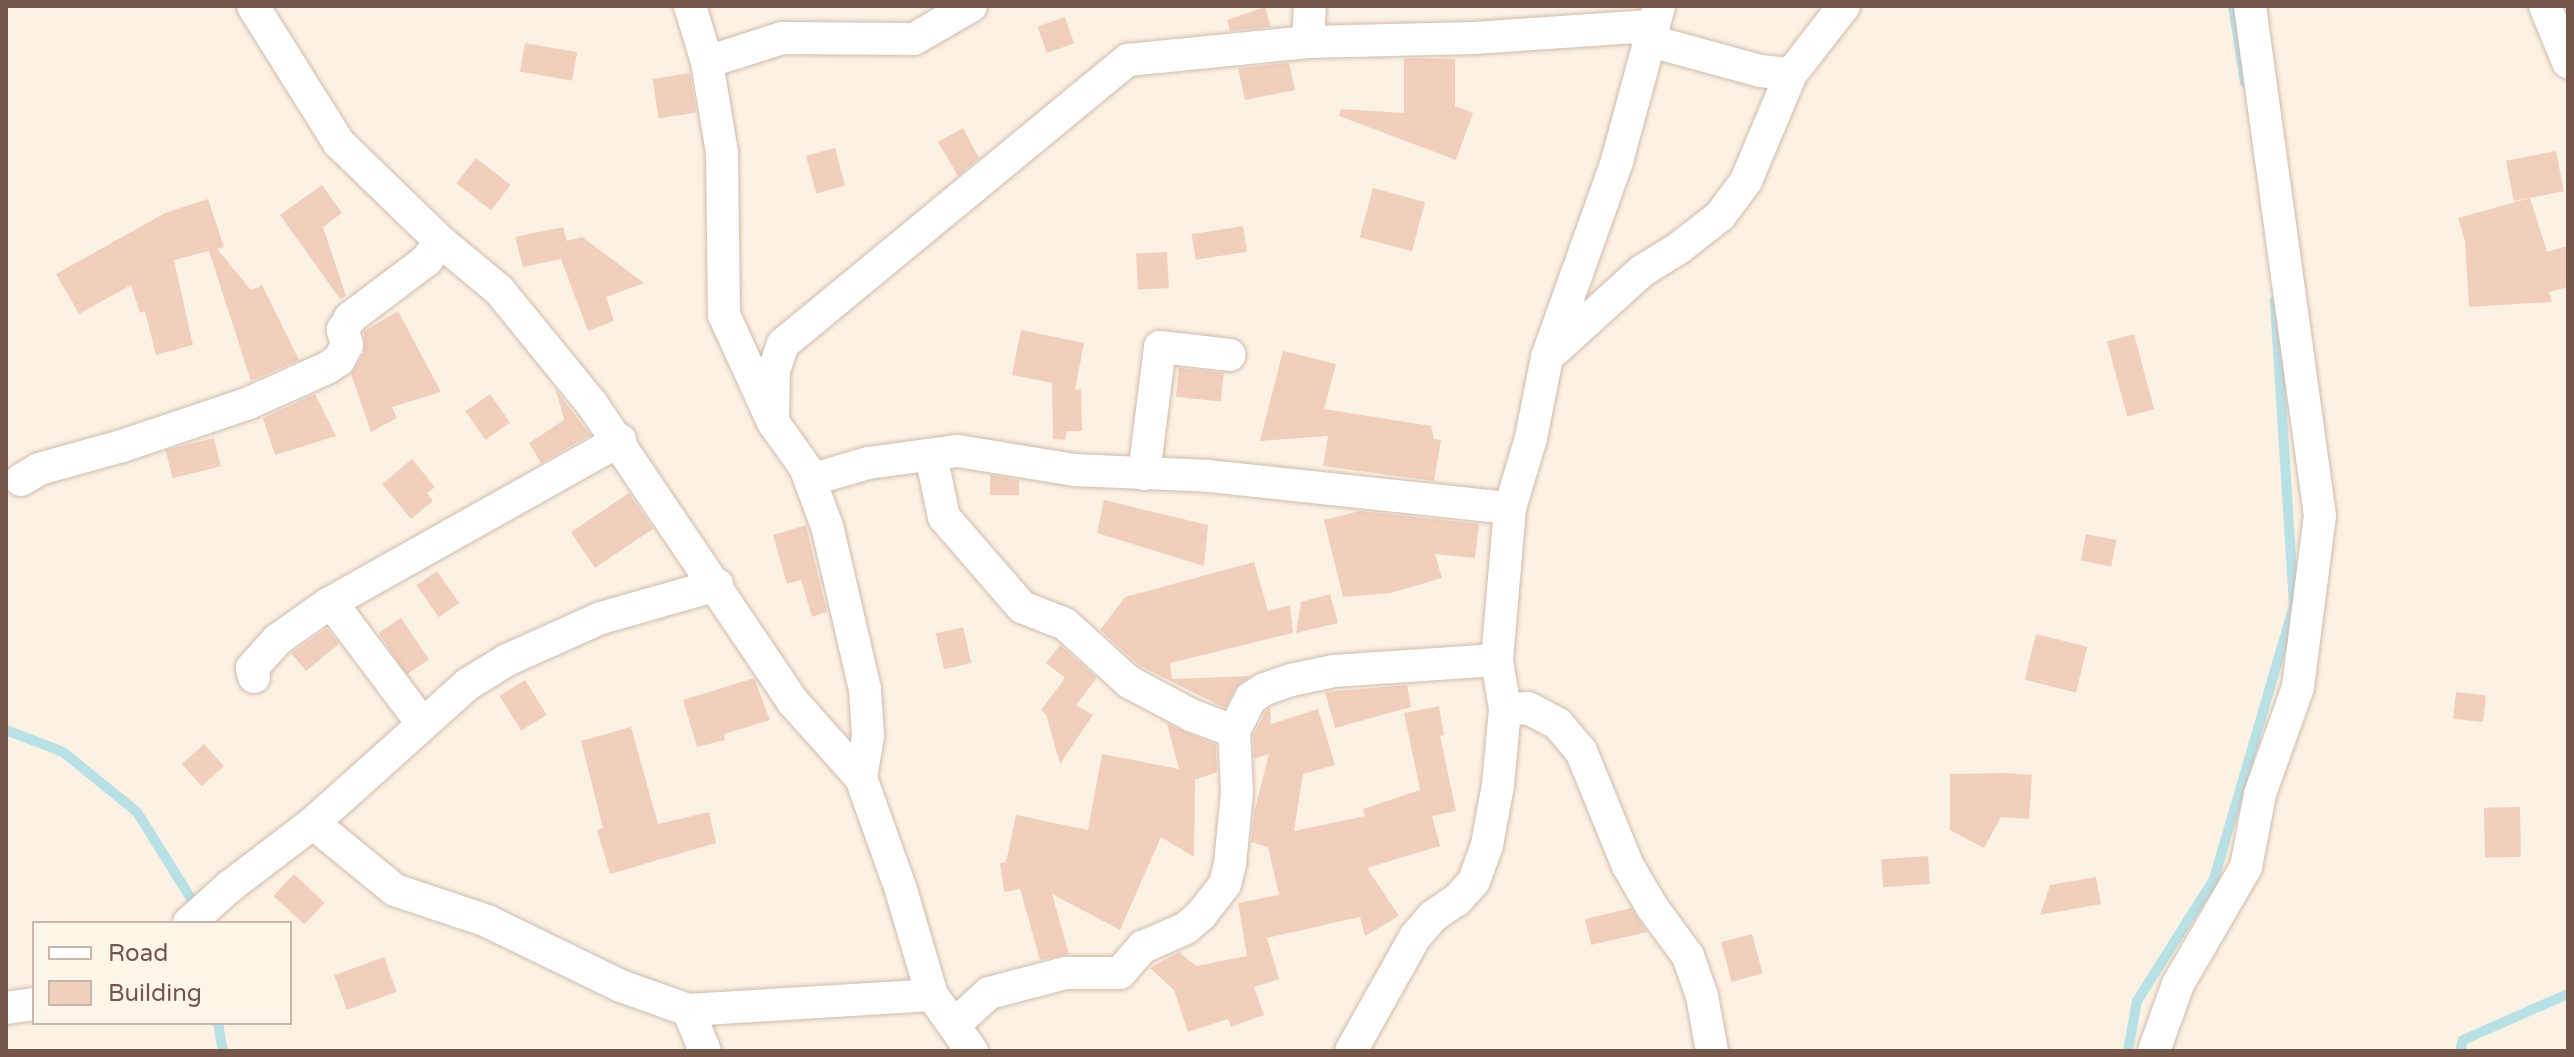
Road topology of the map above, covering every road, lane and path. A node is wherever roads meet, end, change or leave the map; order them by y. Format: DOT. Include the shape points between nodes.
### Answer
graph roads {
  1 [pos="253,6"];
  2 [pos="690,6"];
  3 [pos="971,6"];
  4 [pos="1310,6"];
  5 [pos="1844,6"];
  6 [pos="2250,6"];
  7 [pos="2545,6"];
  8 [pos="1652,24"];
  9 [pos="1308,42"];
  10 [pos="707,62"];
  11 [pos="2568,62"];
  12 [pos="1791,74"];
  13 [pos="440,241"];
  14 [pos="1230,355"];
  15 [pos="1547,357"];
  16 [pos="773,422"];
  17 [pos="620,440"];
  18 [pos="931,455"];
  19 [pos="1144,474"];
  20 [pos="21,480"];
  21 [pos="810,480"];
  22 [pos="1510,508"];
  23 [pos="717,585"];
  24 [pos="328,604"];
  25 [pos="1497,660"];
  26 [pos="254,677"];
  27 [pos="1505,709"];
  28 [pos="421,722"];
  29 [pos="1234,731"];
  30 [pos="861,778"];
  31 [pos="313,823"];
  32 [pos="191,921"];
  33 [pos="932,995"];
  34 [pos="32,1004"];
  35 [pos="6,1008"];
  36 [pos="688,1010"];
  37 [pos="963,1038"];
  38 [pos="705,1051"];
  39 [pos="1351,1051"];
  40 [pos="1712,1051"];
  41 [pos="2154,1051"];
  1 -- 13 [label="street" via="339,143"];
  2 -- 10 [label="street"];
  3 -- 10 [label="street" via="914,39 782,38"];
  4 -- 9 [label="street"];
  5 -- 12 [label="street"];
  6 -- 41 [label="street" via="2320,516 2298,687 2260,794 2246,867 2178,984"];
  7 -- 11 [label="street"];
  8 -- 9 [label="street" via="1474,38"];
  8 -- 12 [label="street" via="1760,71"];
  8 -- 15 [label="street" via="1617,161"];
  9 -- 16 [label="street" via="1128,60 783,344 774,370"];
  10 -- 16 [label="street" via="722,153 724,315"];
  12 -- 15 [label="street" via="1746,181 1720,216 1642,271"];
  13 -- 17 [label="street" via="499,290"];
  13 -- 20 [label="street" via="427,260 350,318 339,360 319,373 206,419 39,469"];
  14 -- 19 [label="street" via="1160,347"];
  15 -- 22 [label="street"];
  16 -- 21 [label="street"];
  17 -- 23 [label="street"];
  17 -- 24 [label="street"];
  18 -- 19 [label="street" via="958,451 1074,470"];
  18 -- 21 [label="street" via="868,463"];
  18 -- 29 [label="street" via="944,517 1022,607 1065,624 1129,682"];
  19 -- 22 [label="street" via="1209,476"];
  21 -- 30 [label="street" via="827,526 865,689 868,736"];
  22 -- 25 [label="street"];
  23 -- 28 [label="street" via="601,618 507,660"];
  23 -- 30 [label="street" via="794,703"];
  24 -- 26 [label="street" via="277,640 252,668"];
  24 -- 28 [label="street"];
  25 -- 27 [label="street"];
  25 -- 29 [label="street" via="1334,671 1291,680 1251,698"];
  27 -- 39 [label="street" via="1498,785 1474,881 1415,937"];
  27 -- 40 [label="street" via="1528,708 1558,724 1581,751 1628,866 1688,956"];
  28 -- 31 [label="street"];
  29 -- 37 [label="street" via="1237,792 1230,864 1225,884 1201,915 1186,928 1143,947 1120,973 1066,973 989,993"];
  30 -- 33 [label="street"];
  31 -- 32 [label="street"];
  31 -- 36 [label="street" via="395,890 487,921 621,986"];
  33 -- 36 [label="street"];
  33 -- 37 [label="street"];
  34 -- 35 [label="street"];
  36 -- 38 [label="street"];
}
